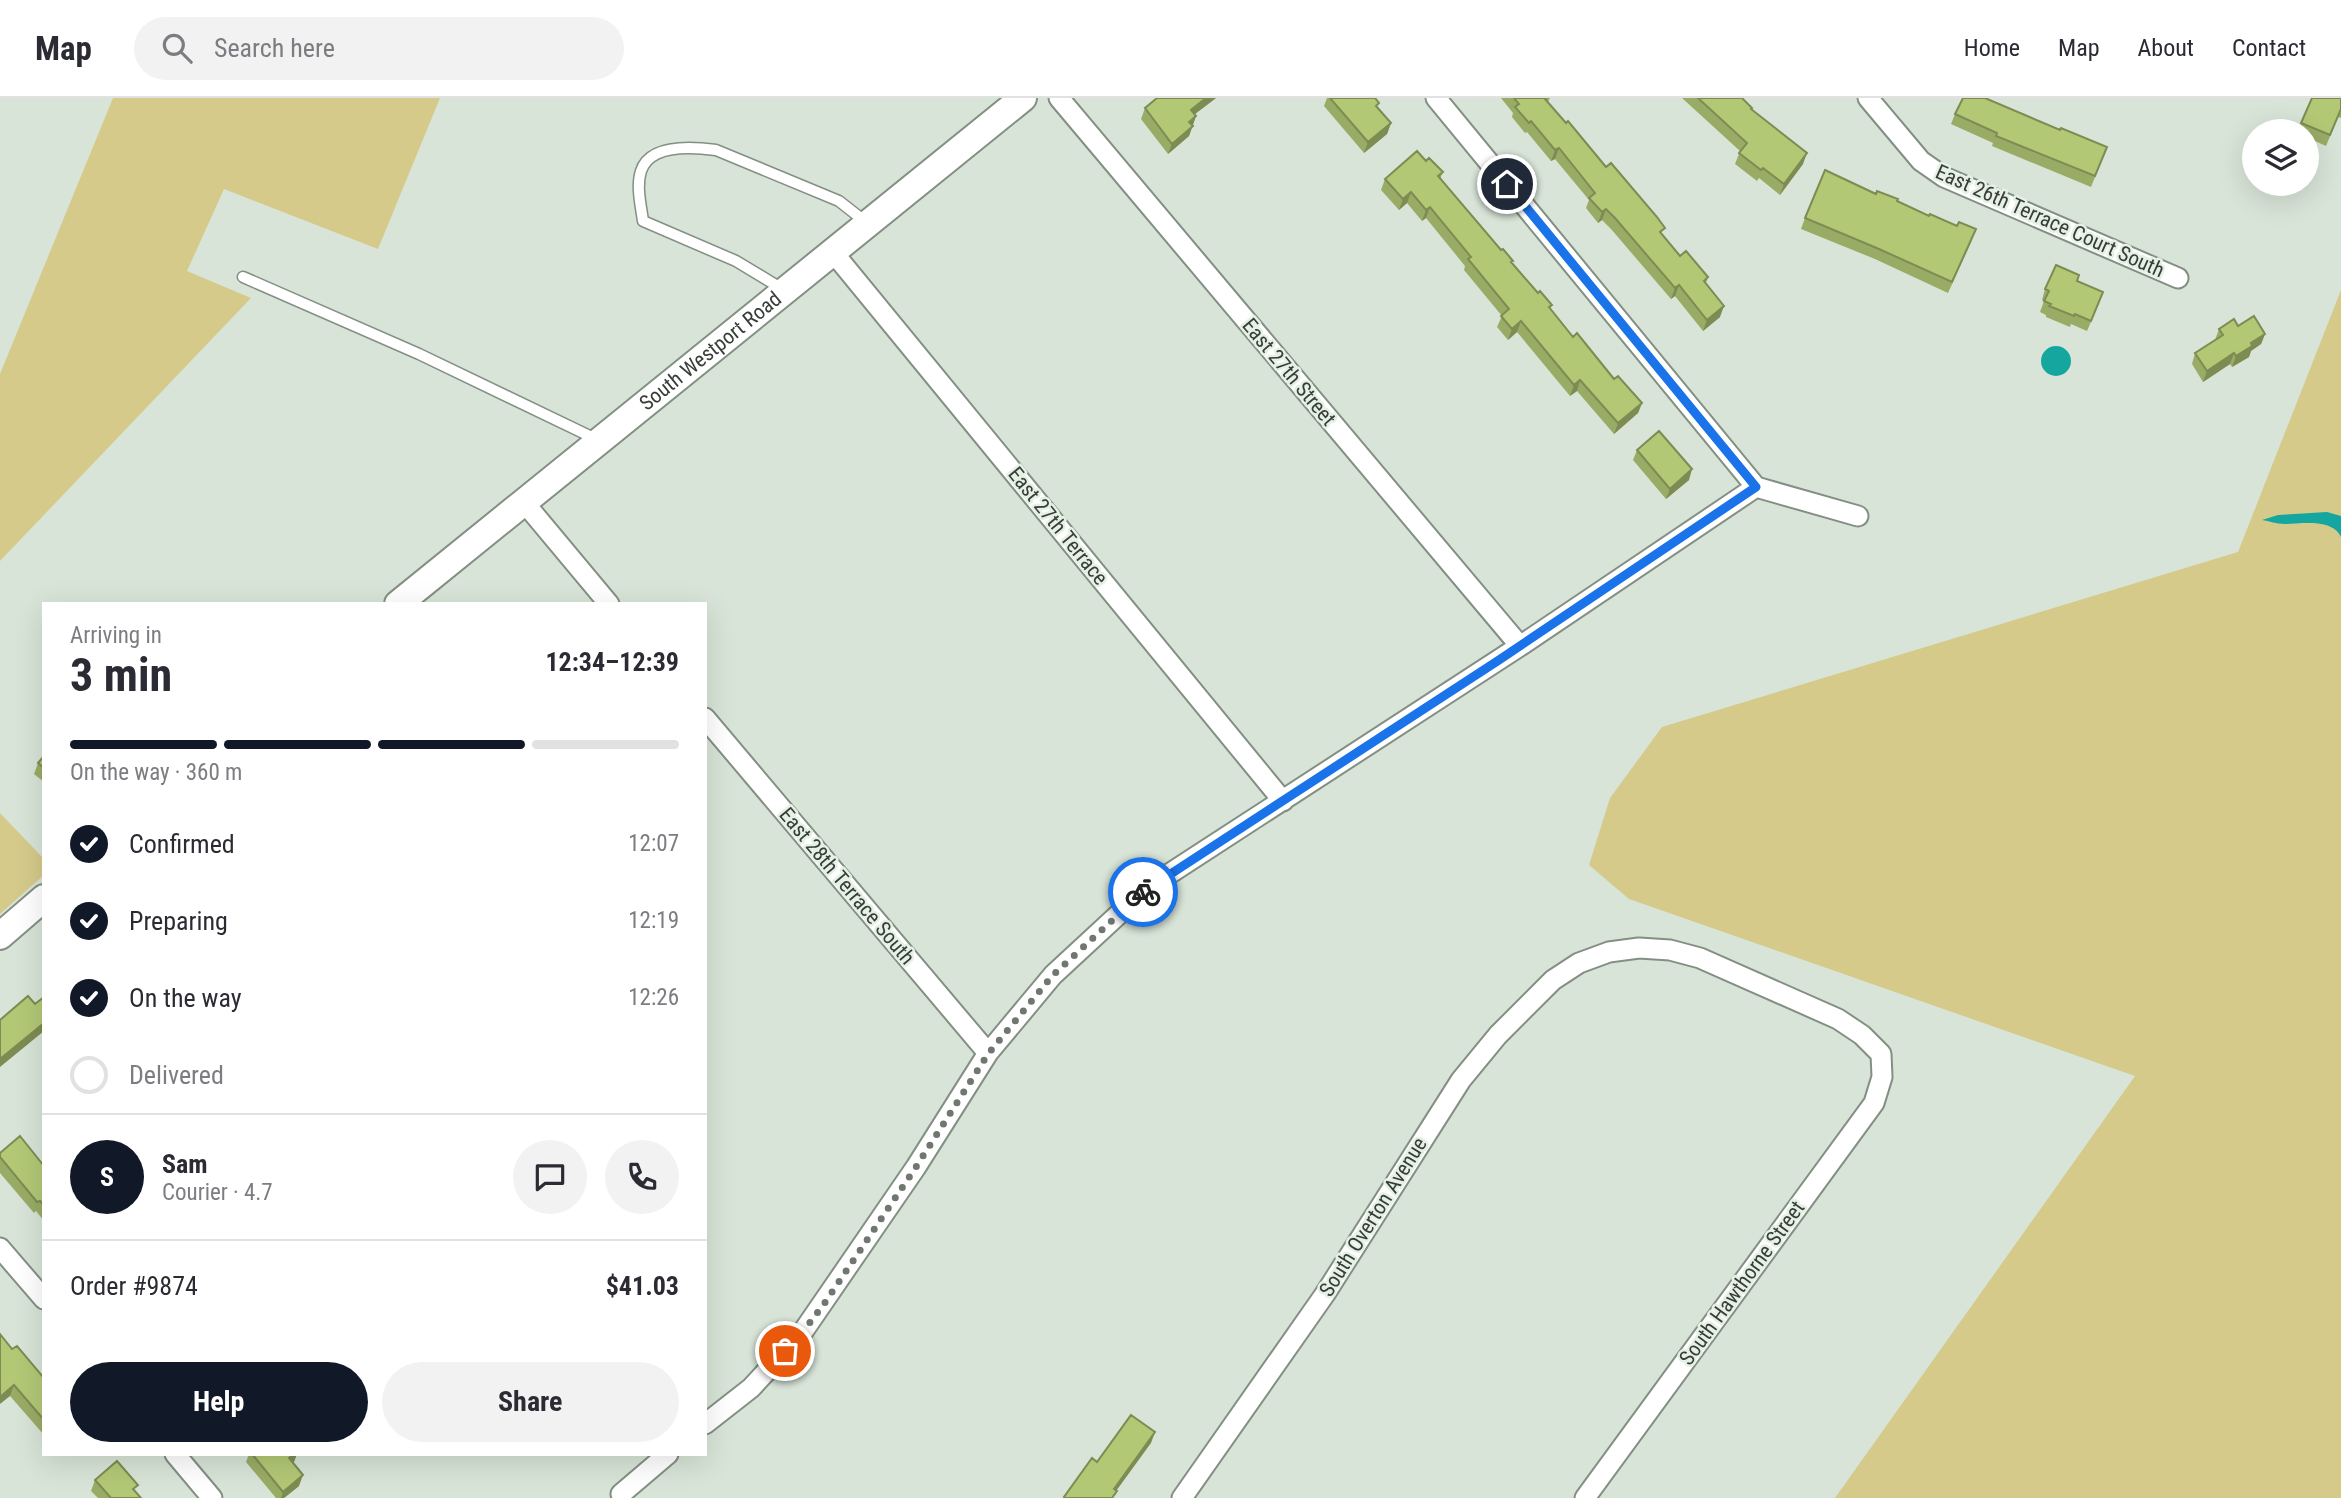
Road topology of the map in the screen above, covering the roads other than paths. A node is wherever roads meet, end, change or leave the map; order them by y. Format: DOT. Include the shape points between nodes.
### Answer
graph roads {
  1 [pos="1023,98"];
  2 [pos="1059,98"];
  3 [pos="1436,98"];
  4 [pos="1868,98"];
  5 [pos="867,223"];
  6 [pos="832,251"];
  7 [pos="243,277"];
  8 [pos="2178,278"];
  9 [pos="784,290"];
  10 [pos="599,440"];
  11 [pos="1756,487"];
  12 [pos="523,501"];
  13 [pos="1858,516"];
  14 [pos="400,602"];
  15 [pos="607,602"];
  16 [pos="1520,646"];
  17 [pos="707,720"];
  18 [pos="1283,801"];
  19 [pos="42,900"];
  20 [pos="0,936"];
  21 [pos="988,1054"];
  22 [pos="1882,1060"];
  23 [pos="0,1248"];
  24 [pos="42,1297"];
  25 [pos="707,1422"];
  26 [pos="177,1456"];
  27 [pos="666,1456"];
  28 [pos="621,1494"];
  29 [pos="212,1498"];
  30 [pos="1182,1498"];
  31 [pos="1585,1498"];
  1 -- 5 [label="street, South Westport Road"];
  2 -- 16 [label="street, East 27th Street"];
  3 -- 11 [label="street"];
  4 -- 8 [label="street, East 26th Terrace Court South" via="1921,161 1944,177"];
  5 -- 6 [label="street, South Westport Road"];
  5 -- 9 [label="lane" via="839,201 716,149 679,149 648,160 639,183 643,221 736,261"];
  6 -- 9 [label="street, South Westport Road"];
  6 -- 18 [label="street, East 27th Terrace"];
  7 -- 10 [label="lane"];
  9 -- 10 [label="street, South Westport Road"];
  10 -- 12 [label="street, South Westport Road"];
  11 -- 13 [label="street"];
  11 -- 16 [label="street"];
  12 -- 14 [label="street, South Westport Road"];
  12 -- 15 [label="street"];
  16 -- 18 [label="street"];
  17 -- 21 [label="street, East 28th Terrace South"];
  18 -- 21 [label="street" via="1122,909 1053,975"];
  19 -- 20 [label="street"];
  21 -- 25 [label="street" via="802,1333 751,1388"];
  22 -- 30 [label="street, South Overton Avenue" via="1862,1035 1838,1019 1700,958 1670,950 1609,952 1553,980 1497,1035 1461,1080 1325,1294"];
  22 -- 31 [label="street, South Hawthorne Street" via="1874,1103"];
  23 -- 24 [label="street"];
  26 -- 29 [label="street"];
  27 -- 28 [label="street"];
}
